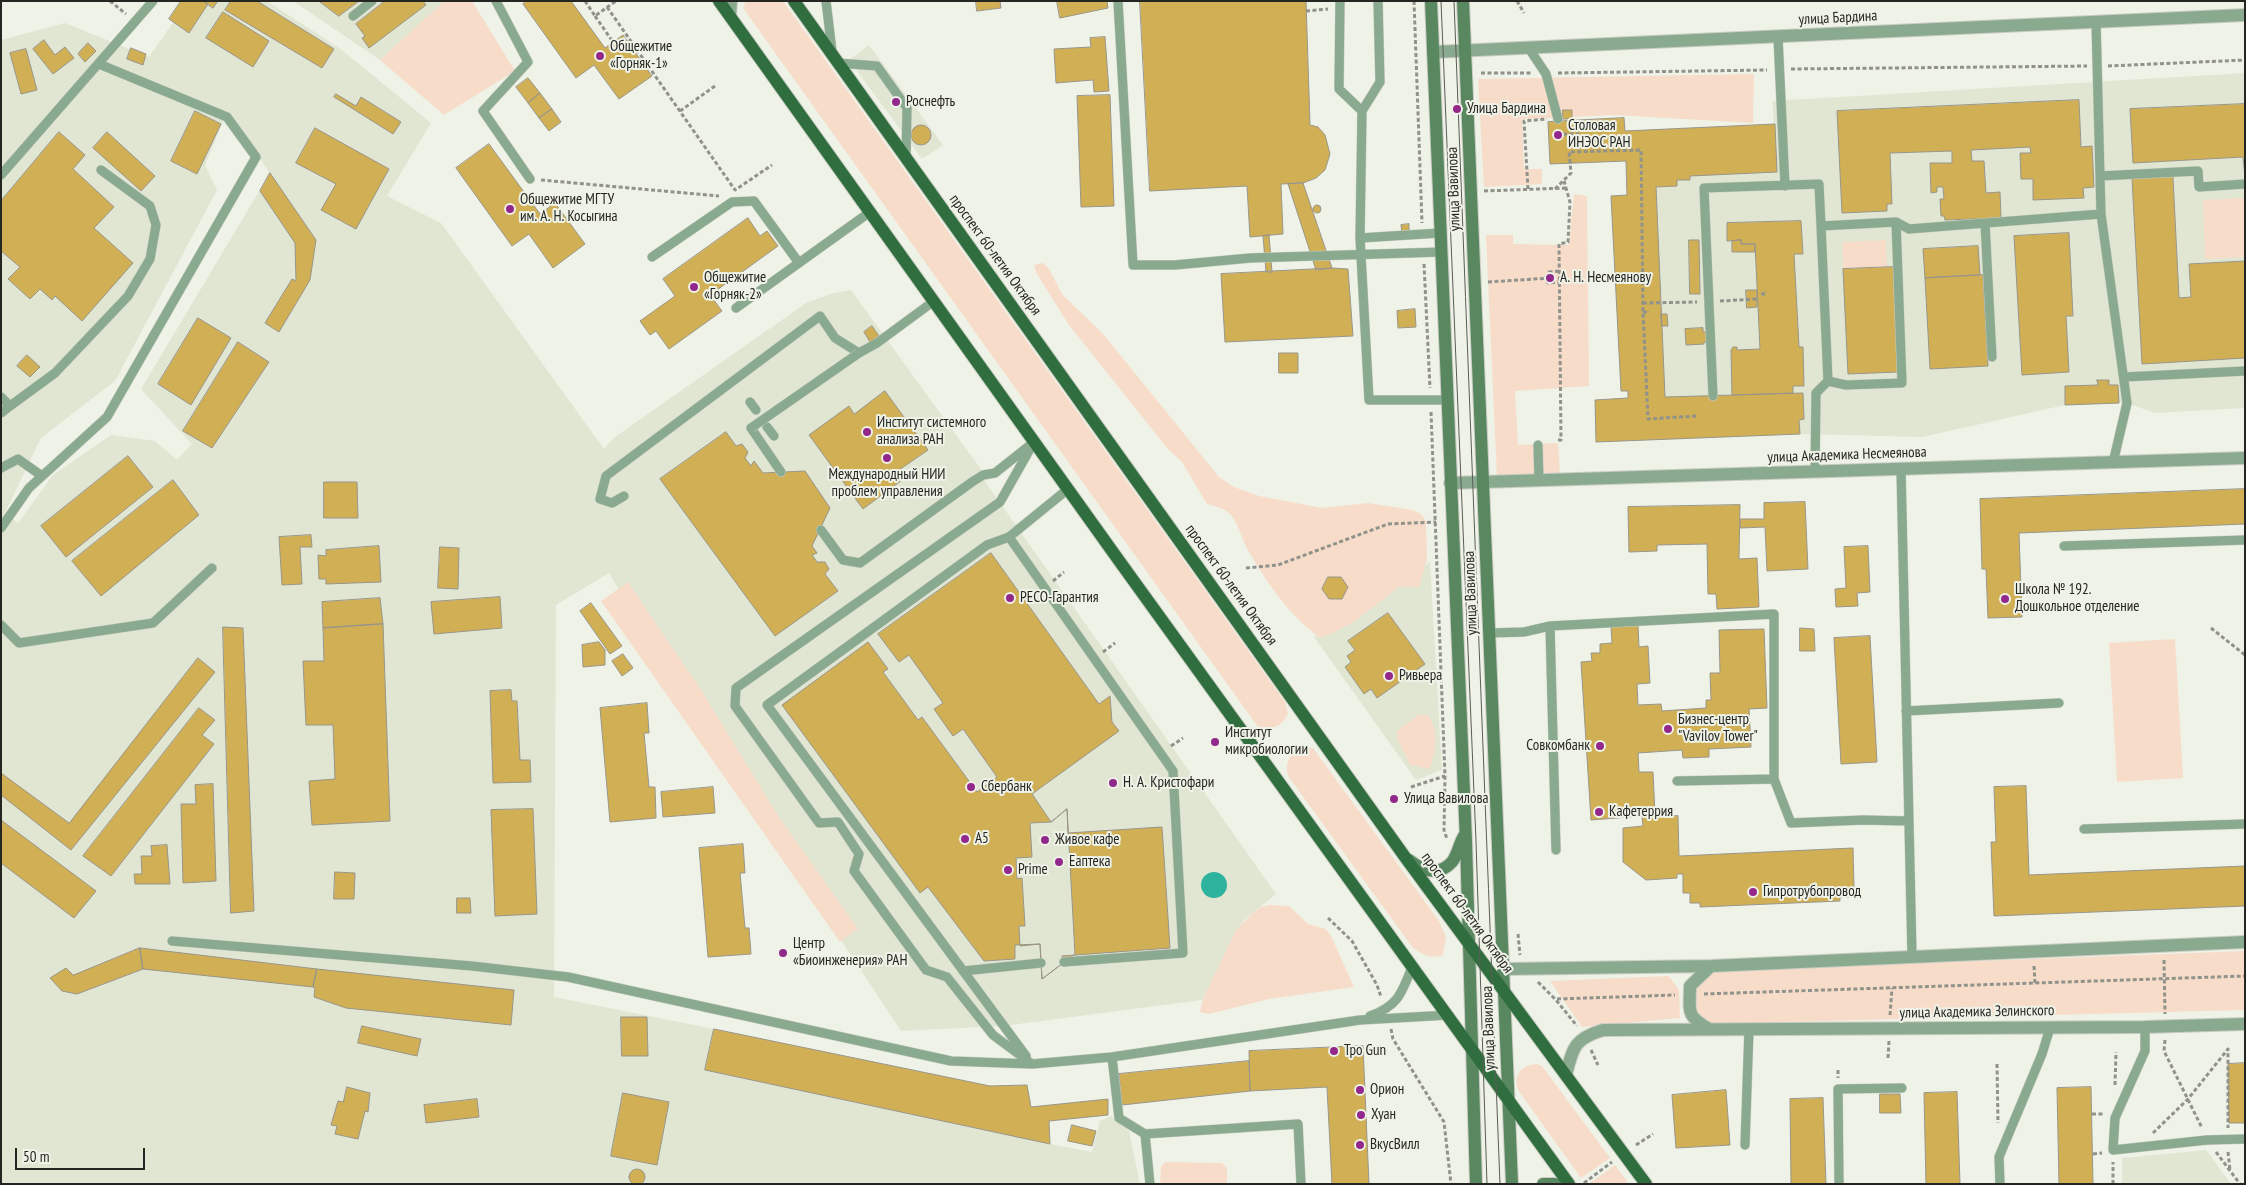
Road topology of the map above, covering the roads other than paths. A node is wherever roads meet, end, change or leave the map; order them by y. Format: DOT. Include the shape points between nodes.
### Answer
graph roads {
  1 [pos="153,1"];
  2 [pos="372,1"];
  3 [pos="496,1"];
  4 [pos="720,1"];
  5 [pos="731,1"];
  6 [pos="794,1"];
  7 [pos="826,1"];
  8 [pos="1118,1"];
  9 [pos="1378,1"];
  10 [pos="1431,1"];
  11 [pos="1463,1"];
  12 [pos="1340,5"];
  13 [pos="353,16"];
  14 [pos="730,16"];
  15 [pos="2245,16"];
  16 [pos="2096,22"];
  17 [pos="1778,37"];
  18 [pos="1528,47"];
  19 [pos="1465,50"];
  20 [pos="1433,52"];
  21 [pos="835,59"];
  22 [pos="99,64"];
  23 [pos="1362,111"];
  24 [pos="1558,119"];
  25 [pos="906,157"];
  26 [pos="13,162"];
  27 [pos="1,163"];
  28 [pos="100,170"];
  29 [pos="1,175"];
  30 [pos="2100,176"];
  31 [pos="530,179"];
  32 [pos="2245,184"];
  33 [pos="1785,186"];
  34 [pos="870,212"];
  35 [pos="2101,214"];
  36 [pos="1896,222"];
  37 [pos="1985,223"];
  38 [pos="1821,226"];
  39 [pos="1440,233"];
  40 [pos="1360,238"];
  41 [pos="1441,252"];
  42 [pos="1362,256"];
  43 [pos="652,257"];
  44 [pos="798,263"];
  45 [pos="934,301"];
  46 [pos="736,308"];
  47 [pos="860,353"];
  48 [pos="1992,357"];
  49 [pos="2245,371"];
  50 [pos="2124,377"];
  51 [pos="1828,381"];
  52 [pos="1713,396"];
  53 [pos="1,397"];
  54 [pos="1447,400"];
  55 [pos="750,402"];
  56 [pos="10,406"];
  57 [pos="756,410"];
  58 [pos="1,413"];
  59 [pos="767,426"];
  60 [pos="774,436"];
  61 [pos="1034,442"];
  62 [pos="1538,445"];
  63 [pos="2245,458"];
  64 [pos="2113,463"];
  65 [pos="1,468"];
  66 [pos="1901,470"];
  67 [pos="781,472"];
  68 [pos="1815,472"];
  69 [pos="42,476"];
  70 [pos="1539,480"];
  71 [pos="1482,482"];
  72 [pos="1450,483"];
  73 [pos="1068,489"];
  74 [pos="624,496"];
  75 [pos="1,528"];
  76 [pos="821,530"];
  77 [pos="1009,537"];
  78 [pos="2245,540"];
  79 [pos="2064,546"];
  80 [pos="212,568"];
  81 [pos="1,625"];
  82 [pos="1550,626"];
  83 [pos="1488,633"];
  84 [pos="2059,703"];
  85 [pos="1906,712"];
  86 [pos="1774,779"];
  87 [pos="1677,781"];
  88 [pos="1909,821"];
  89 [pos="2245,824"];
  90 [pos="2084,829"];
  91 [pos="1466,834"];
  92 [pos="1556,850"];
  93 [pos="1405,857"];
  94 [pos="1468,940"];
  95 [pos="172,941"];
  96 [pos="2245,942"];
  97 [pos="1912,956"];
  98 [pos="1064,962"];
  99 [pos="1041,963"];
  100 [pos="1711,966"];
  101 [pos="1412,967"];
  102 [pos="1674,967"];
  103 [pos="1503,969"];
  104 [pos="963,971"];
  105 [pos="1504,992"];
  106 [pos="1688,995"];
  107 [pos="1387,1014"];
  108 [pos="1449,1015"];
  109 [pos="2245,1024"];
  110 [pos="2145,1027"];
  111 [pos="2050,1028"];
  112 [pos="1676,1030"];
  113 [pos="1710,1030"];
  114 [pos="1749,1030"];
  115 [pos="1473,1049"];
  116 [pos="1112,1057"];
  117 [pos="1032,1064"];
  118 [pos="1566,1075"];
  119 [pos="1902,1088"];
  120 [pos="1508,1098"];
  121 [pos="1145,1134"];
  122 [pos="2245,1139"];
  123 [pos="1745,1145"];
  124 [pos="1150,1184"];
  125 [pos="1302,1184"];
  126 [pos="1476,1184"];
  127 [pos="1512,1184"];
  128 [pos="1542,1184"];
  129 [pos="1555,1184"];
  130 [pos="1569,1184"];
  131 [pos="1646,1184"];
  132 [pos="1839,1184"];
  133 [pos="2000,1184"];
  1 -- 22 [label="lane"];
  2 -- 13 [label="lane"];
  3 -- 31 [label="lane" via="528,62 483,111"];
  4 -- 14 [label="main road"];
  5 -- 14 [label="street"];
  6 -- 21 [label="main road, проспект 60-летия Октября"];
  7 -- 21 [label="lane"];
  8 -- 42 [label="lane" via="1133,265"];
  9 -- 23 [label="lane" via="1380,82"];
  10 -- 20 [label="main road, улица Вавилова"];
  11 -- 19 [label="main road, улица Вавилова"];
  12 -- 23 [label="lane" via="1339,89"];
  14 -- 34 [label="main road"];
  15 -- 16 [label="street, улица Бардина"];
  16 -- 17 [label="street, улица Бардина"];
  16 -- 30 [label="lane"];
  17 -- 18 [label="street, улица Бардина"];
  17 -- 33 [label="lane"];
  18 -- 19 [label="street, улица Бардина"];
  18 -- 24 [label="lane" via="1546,74"];
  19 -- 20 [label="street, улица Бардина"];
  19 -- 71 [label="main road, улица Вавилова"];
  20 -- 39 [label="main road, улица Вавилова"];
  21 -- 25 [label="main road, проспект 60-летия Октября"];
  21 -- 25 [label="lane" via="877,66 907,108"];
  22 -- 26 [label="lane"];
  22 -- 69 [label="lane" via="227,117 256,157 107,417"];
  23 -- 40 [label="lane"];
  25 -- 93 [label="main road, проспект 60-летия Октября"];
  26 -- 27 [label="lane"];
  26 -- 29 [label="lane"];
  28 -- 56 [label="lane" via="150,206 156,224 150,259 128,296 55,373"];
  30 -- 32 [label="lane" via="2198,171 2199,187"];
  30 -- 35 [label="lane"];
  33 -- 38 [label="lane" via="1819,184"];
  33 -- 52 [label="lane" via="1704,188"];
  34 -- 44 [label="lane"];
  34 -- 45 [label="main road"];
  35 -- 37 [label="lane"];
  35 -- 50 [label="lane"];
  36 -- 37 [label="lane" via="1909,229"];
  36 -- 38 [label="lane"];
  36 -- 51 [label="lane" via="1902,383 1846,385"];
  37 -- 48 [label="lane"];
  38 -- 51 [label="lane"];
  39 -- 40 [label="lane"];
  39 -- 41 [label="main road, улица Вавилова"];
  40 -- 42 [label="lane"];
  41 -- 42 [label="lane"];
  41 -- 54 [label="main road, улица Вавилова"];
  42 -- 54 [label="lane" via="1369,400"];
  43 -- 44 [label="lane" via="732,202 754,201"];
  44 -- 46 [label="lane"];
  45 -- 47 [label="lane"];
  45 -- 61 [label="main road"];
  47 -- 67 [label="lane, bridge" via="751,428"];
  47 -- 74 [label="lane" via="835,338 820,316 606,476 600,499 612,503"];
  49 -- 50 [label="lane"];
  50 -- 64 [label="lane" via="2128,403"];
  51 -- 68 [label="lane" via="1816,393"];
  53 -- 56 [label="lane"];
  54 -- 72 [label="main road, улица Вавилова"];
  55 -- 57 [label="lane"];
  56 -- 58 [label="lane"];
  59 -- 60 [label="lane"];
  61 -- 73 [label="main road"];
  61 -- 76 [label="lane" via="995,473 983,475 972,482 860,563 843,560"];
  61 -- 117 [label="lane" via="1000,502 736,688 735,706 819,823 838,822 859,854 854,871 926,970 947,977 993,1035"];
  62 -- 70 [label="lane"];
  63 -- 64 [label="street, улица Академика Несмеянова"];
  64 -- 66 [label="street, улица Академика Несмеянова"];
  65 -- 69 [label="lane" via="18,459"];
  66 -- 68 [label="street, улица Академика Несмеянова"];
  66 -- 85 [label="lane"];
  68 -- 70 [label="street, улица Академика Несмеянова"];
  69 -- 75 [label="lane" via="29,488"];
  70 -- 71 [label="street, улица Академика Несмеянова"];
  71 -- 72 [label="street, улица Академика Несмеянова"];
  71 -- 83 [label="main road, улица Вавилова"];
  72 -- 91 [label="main road, улица Вавилова"];
  73 -- 77 [label="lane"];
  73 -- 101 [label="main road"];
  77 -- 98 [label="lane" via="1173,771 1183,953"];
  77 -- 104 [label="lane" via="987,545 767,704"];
  78 -- 79 [label="lane"];
  80 -- 81 [label="lane" via="152,623 19,643"];
  82 -- 83 [label="lane" via="1524,632"];
  82 -- 86 [label="lane" via="1774,614"];
  82 -- 92 [label="lane"];
  83 -- 103 [label="main road, улица Вавилова"];
  84 -- 85 [label="lane"];
  85 -- 88 [label="lane"];
  86 -- 87 [label="lane"];
  86 -- 88 [label="lane" via="1791,823"];
  88 -- 97 [label="lane"];
  89 -- 90 [label="lane"];
  91 -- 93 [label="main road" via="1451,862 1440,871 1428,872"];
  91 -- 94 [label="main road, улица Вавилова"];
  93 -- 94 [label="main road, проспект 60-летия Октября"];
  94 -- 105 [label="main road, проспект 60-летия Октября"];
  94 -- 115 [label="main road, улица Вавилова"];
  95 -- 117 [label="lane" via="568,977 951,1061"];
  96 -- 97 [label="street"];
  97 -- 100 [label="street"];
  99 -- 104 [label="lane"];
  100 -- 102 [label="street"];
  100 -- 106 [label="street" via="1690,986"];
  101 -- 107 [label="lane" via="1402,993"];
  101 -- 108 [label="main road"];
  102 -- 103 [label="street"];
  102 -- 106 [label="street"];
  103 -- 105 [label="main road, улица Вавилова"];
  104 -- 117 [label="lane"];
  105 -- 118 [label="main road, проспект 60-летия Октября"];
  105 -- 120 [label="main road, улица Вавилова"];
  106 -- 112 [label="street" via="1686,1020"];
  106 -- 113 [label="street" via="1693,1020"];
  107 -- 108 [label="lane"];
  107 -- 116 [label="lane"];
  108 -- 115 [label="main road"];
  109 -- 110 [label="street, улица Академика Зелинского"];
  110 -- 111 [label="street, улица Академика Зелинского"];
  110 -- 122 [label="lane" via="2145,1051 2115,1118 2113,1150"];
  111 -- 114 [label="street, улица Академика Зелинского"];
  111 -- 133 [label="lane" via="1999,1157"];
  112 -- 113 [label="street, улица Академика Зелинского"];
  112 -- 118 [label="street, улица Академика Зелинского" via="1603,1030 1585,1036 1572,1051"];
  113 -- 114 [label="street, улица Академика Зелинского"];
  114 -- 123 [label="lane"];
  115 -- 120 [label="main road"];
  115 -- 126 [label="main road, улица Вавилова"];
  116 -- 117 [label="lane"];
  116 -- 121 [label="lane" via="1119,1118"];
  118 -- 131 [label="main road, проспект 60-летия Октября"];
  119 -- 132 [label="lane" via="1838,1088"];
  120 -- 127 [label="main road, улица Вавилова"];
  120 -- 130 [label="main road"];
  121 -- 124 [label="lane"];
  121 -- 125 [label="lane" via="1298,1124"];
  128 -- 129 [label="main road"];
}
